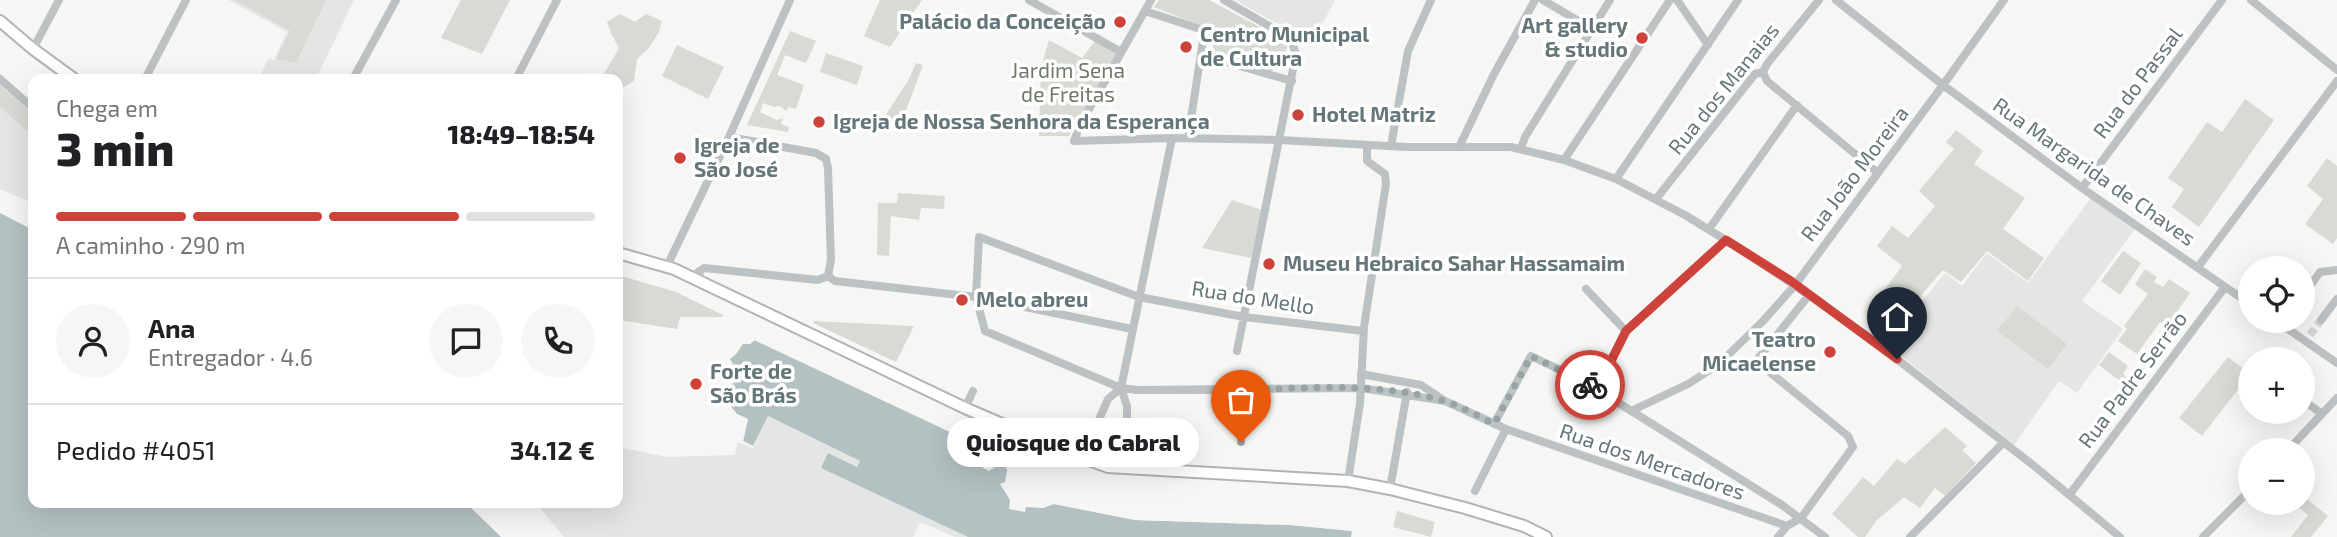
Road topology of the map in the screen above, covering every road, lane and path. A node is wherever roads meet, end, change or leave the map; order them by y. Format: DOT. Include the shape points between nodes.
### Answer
graph roads {
  1 [pos="59,0"];
  2 [pos="186,0"];
  3 [pos="396,0"];
  4 [pos="557,0"];
  5 [pos="790,0"];
  6 [pos="1151,0"];
  7 [pos="1224,0"];
  8 [pos="1431,0"];
  9 [pos="1535,0"];
  10 [pos="1543,0"];
  11 [pos="1609,0"];
  12 [pos="1670,0"];
  13 [pos="1676,0"];
  14 [pos="1738,0"];
  15 [pos="1819,0"];
  16 [pos="1836,0"];
  17 [pos="2004,0"];
  18 [pos="2222,0"];
  19 [pos="2251,0"];
  20 [pos="1033,1"];
  21 [pos="1145,11"];
  22 [pos="0,21"];
  23 [pos="1592,29"];
  24 [pos="1708,45"];
  25 [pos="33,49"];
  26 [pos="1121,52"];
  27 [pos="1202,55"];
  28 [pos="2337,69"];
  29 [pos="1763,72"];
  30 [pos="67,74"];
  31 [pos="148,74"];
  32 [pos="356,74"];
  33 [pos="519,74"];
  34 [pos="0,79"];
  35 [pos="1292,81"];
  36 [pos="2337,81"];
  37 [pos="1943,85"];
  38 [pos="28,104"];
  39 [pos="1797,105"];
  40 [pos="729,137"];
  41 [pos="1172,138"];
  42 [pos="1188,138"];
  43 [pos="1280,140"];
  44 [pos="1367,146"];
  45 [pos="1391,146"];
  46 [pos="1459,147"];
  47 [pos="1521,148"];
  48 [pos="1564,160"];
  49 [pos="1878,173"];
  50 [pos="1616,179"];
  51 [pos="2082,187"];
  52 [pos="1656,200"];
  53 [pos="1709,229"];
  54 [pos="1726,240"];
  55 [pos="623,254"];
  56 [pos="667,266"];
  57 [pos="2198,267"];
  58 [pos="2337,270"];
  59 [pos="828,276"];
  60 [pos="2315,279"];
  61 [pos="703,282"];
  62 [pos="1795,285"];
  63 [pos="2225,287"];
  64 [pos="1586,289"];
  65 [pos="1809,295"];
  66 [pos="2238,296"];
  67 [pos="976,297"];
  68 [pos="1139,297"];
  69 [pos="2337,299"];
  70 [pos="1244,317"];
  71 [pos="2321,320"];
  72 [pos="1132,329"];
  73 [pos="1363,331"];
  74 [pos="1626,331"];
  75 [pos="2299,333"];
  76 [pos="1237,351"];
  77 [pos="2337,363"];
  78 [pos="1361,374"];
  79 [pos="1409,382"];
  80 [pos="1121,388"];
  81 [pos="1361,388"];
  82 [pos="1597,389"];
  83 [pos="1243,390"];
  84 [pos="973,391"];
  85 [pos="1406,394"];
  86 [pos="2337,398"];
  87 [pos="1445,401"];
  88 [pos="965,408"];
  89 [pos="1628,409"];
  90 [pos="2315,409"];
  91 [pos="2322,414"];
  92 [pos="1494,424"];
  93 [pos="1506,429"];
  94 [pos="2299,438"];
  95 [pos="1241,442"];
  96 [pos="2004,442"];
  97 [pos="1082,458"];
  98 [pos="1131,468"];
  99 [pos="1348,481"];
  100 [pos="1390,489"];
  101 [pos="1475,491"];
  102 [pos="2070,494"];
  103 [pos="2238,501"];
  104 [pos="1801,518"];
  105 [pos="1787,526"];
  106 [pos="1546,537"];
  107 [pos="1778,537"];
  108 [pos="1825,537"];
  109 [pos="1910,537"];
  110 [pos="2120,537"];
  111 [pos="2203,537"];
  1 -- 25 [label="street"];
  2 -- 31 [label="street"];
  3 -- 32 [label="street"];
  4 -- 33 [label="street"];
  5 -- 40 [label="street"];
  6 -- 21 [label="street"];
  7 -- 35 [label="street" via="1292,40 1296,54"];
  8 -- 45 [label="street" via="1408,51"];
  9 -- 46 [label="street"];
  10 -- 23 [label="street"];
  11 -- 23 [label="street"];
  12 -- 48 [label="street"];
  13 -- 24 [label="street"];
  14 -- 24 [label="street"];
  15 -- 29 [label="street, Rua dos Manaias"];
  16 -- 37 [label="street, Rua Margarida de Chaves"];
  17 -- 37 [label="street, Rua João Moreira"];
  18 -- 51 [label="street, Rua do Passal"];
  19 -- 28 [label="street"];
  20 -- 26 [label="street"];
  21 -- 26 [label="street"];
  21 -- 27 [label="street" via="1200,29 1204,34"];
  22 -- 25 [label="main road"];
  23 -- 47 [label="street"];
  24 -- 50 [label="street"];
  25 -- 30 [label="main road"];
  26 -- 41 [label="street" via="1074,141"];
  27 -- 35 [label="street"];
  27 -- 42 [label="street"];
  29 -- 39 [label="street" via="1767,81"];
  29 -- 52 [label="street, Rua dos Manaias" via="1755,74"];
  34 -- 38 [label="street"];
  35 -- 43 [label="street"];
  36 -- 57 [label="street"];
  37 -- 49 [label="street, Rua João Moreira"];
  37 -- 51 [label="street, Rua Margarida de Chaves"];
  39 -- 49 [label="street"];
  39 -- 53 [label="street"];
  40 -- 56 [label="street"];
  40 -- 59 [label="street" via="816,153 826,159"];
  41 -- 42 [label="street"];
  41 -- 68 [label="street"];
  42 -- 43 [label="street"];
  43 -- 44 [label="street"];
  43 -- 70 [label="street"];
  44 -- 45 [label="street"];
  44 -- 73 [label="street" via="1367,161 1385,174 1386,184"];
  45 -- 46 [label="street"];
  46 -- 47 [label="street"];
  47 -- 48 [label="street"];
  48 -- 50 [label="street"];
  49 -- 62 [label="street, Rua João Moreira"];
  50 -- 52 [label="street"];
  51 -- 57 [label="street, Rua Margarida de Chaves"];
  52 -- 53 [label="street"];
  53 -- 54 [label="street"];
  54 -- 62 [label="street"];
  54 -- 74 [label="street"];
  55 -- 56 [label="main road"];
  56 -- 61 [label="main road"];
  57 -- 63 [label="street, Rua Margarida de Chaves"];
  58 -- 60 [label="street" via="2320,272"];
  59 -- 61 [label="street" via="818,280 704,268 698,275"];
  59 -- 67 [label="street" via="835,281"];
  61 -- 88 [label="main road"];
  62 -- 65 [label="street"];
  62 -- 89 [label="street, Rua João Moreira" via="1719,364 1688,384"];
  63 -- 66 [label="street, Rua Margarida de Chaves"];
  63 -- 102 [label="street, Rua Padre Serrão"];
  64 -- 74 [label="street"];
  65 -- 96 [label="street"];
  65 -- 104 [label="street" via="1756,361 1848,436 1853,447"];
  67 -- 68 [label="street, Rua do Mello" via="979,237"];
  67 -- 72 [label="street"];
  67 -- 80 [label="street" via="985,331"];
  68 -- 70 [label="street, Rua do Mello"];
  68 -- 72 [label="street"];
  69 -- 71 [label="street"];
  70 -- 73 [label="street, Rua do Mello"];
  70 -- 76 [label="street"];
  72 -- 80 [label="street"];
  73 -- 78 [label="street"];
  74 -- 82 [label="street"];
  75 -- 77 [label="street"];
  78 -- 79 [label="street"];
  78 -- 81 [label="street"];
  79 -- 85 [label="street"];
  79 -- 87 [label="street"];
  80 -- 83 [label="street"];
  80 -- 97 [label="street" via="1108,399"];
  80 -- 98 [label="street" via="1127,406"];
  81 -- 83 [label="street"];
  81 -- 85 [label="street"];
  81 -- 99 [label="street"];
  82 -- 89 [label="street"];
  82 -- 92 [label="street" via="1531,356"];
  83 -- 95 [label="street"];
  84 -- 88 [label="street"];
  85 -- 87 [label="street"];
  85 -- 100 [label="street"];
  86 -- 91 [label="street"];
  87 -- 92 [label="street, Rua dos Mercadores"];
  88 -- 97 [label="main road"];
  89 -- 104 [label="street"];
  90 -- 91 [label="street"];
  91 -- 94 [label="street"];
  92 -- 93 [label="street, Rua dos Mercadores"];
  93 -- 101 [label="street"];
  93 -- 105 [label="street, Rua dos Mercadores"];
  96 -- 102 [label="street"];
  96 -- 109 [label="street"];
  97 -- 98 [label="main road" via="1108,467"];
  98 -- 99 [label="main road"];
  99 -- 100 [label="main road"];
  100 -- 106 [label="main road" via="1524,526"];
  102 -- 110 [label="street"];
  103 -- 111 [label="street"];
  104 -- 105 [label="street"];
  104 -- 108 [label="street"];
  105 -- 107 [label="street"];
}
